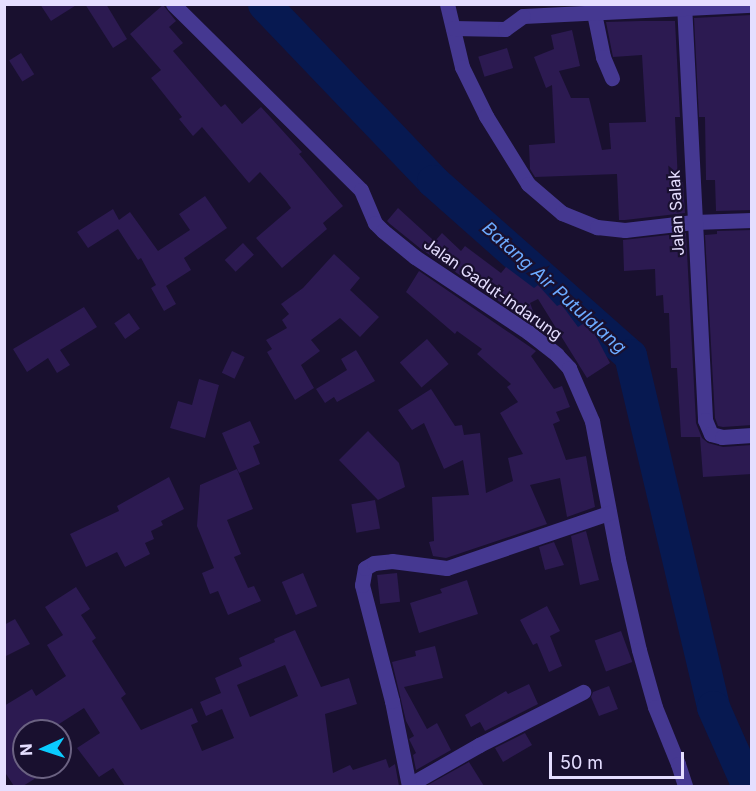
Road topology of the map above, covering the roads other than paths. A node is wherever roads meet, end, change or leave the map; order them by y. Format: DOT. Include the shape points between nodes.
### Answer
graph roads {
  1 [pos="173,4"];
  2 [pos="447,4"];
  3 [pos="752,5"];
  4 [pos="684,6"];
  5 [pos="523,10"];
  6 [pos="601,10"];
  7 [pos="453,28"];
  8 [pos="612,78"];
  9 [pos="752,220"];
  10 [pos="694,222"];
  11 [pos="752,435"];
  12 [pos="609,513"];
  13 [pos="583,692"];
  14 [pos="409,786"];
  15 [pos="684,786"];
  1 -- 12 [label="street, Jalan Gadut-Indarung" via="362,190 375,223 383,231 528,332 569,368 592,421"];
  2 -- 7 [label="street"];
  3 -- 4 [label="street"];
  4 -- 6 [label="street"];
  4 -- 10 [label="street, Jalan Salak"];
  5 -- 6 [label="street"];
  5 -- 7 [label="street" via="505,29"];
  6 -- 8 [label="street" via="603,57"];
  7 -- 10 [label="street" via="462,67 486,116 528,184 562,213 597,227 625,230"];
  9 -- 10 [label="street"];
  10 -- 11 [label="street, Jalan Salak" via="705,420 711,434"];
  12 -- 14 [label="street" via="447,568 392,561 365,568 362,585"];
  12 -- 15 [label="street, Jalan Gadut-Indarung" via="654,707"];
  13 -- 14 [label="street"];
}
